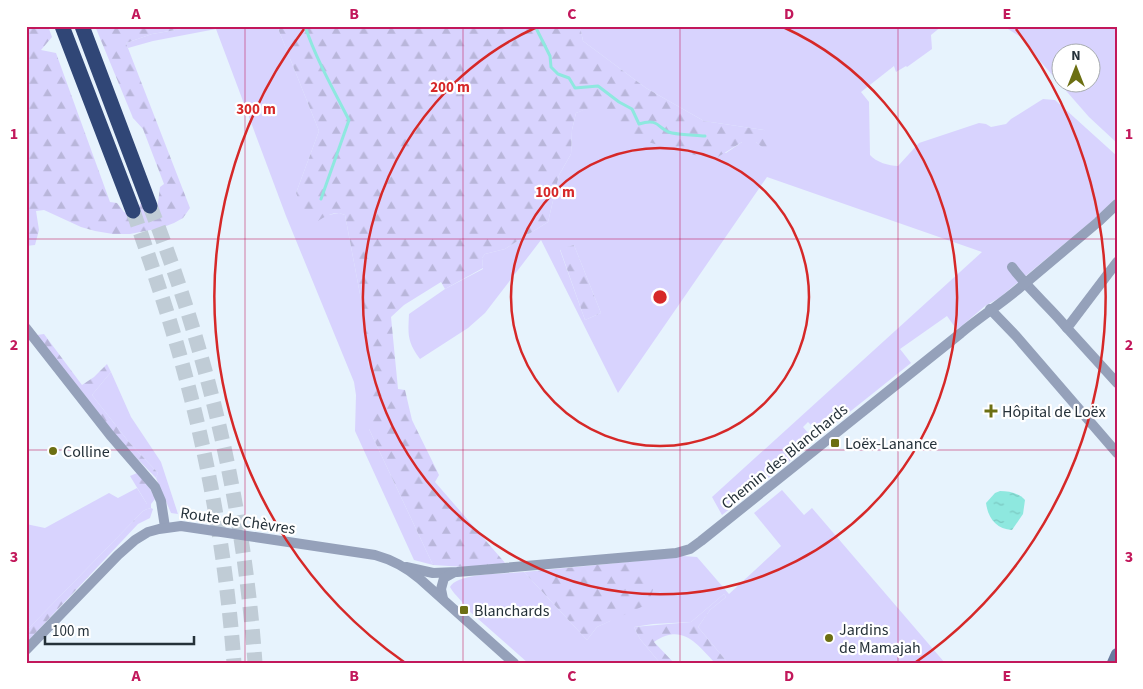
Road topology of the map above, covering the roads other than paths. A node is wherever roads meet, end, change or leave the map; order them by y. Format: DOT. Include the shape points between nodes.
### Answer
graph roads {
  1 [pos="82,28"];
  2 [pos="64,29"];
  3 [pos="1117,204"];
  4 [pos="150,206"];
  5 [pos="133,211"];
  6 [pos="1117,262"];
  7 [pos="1012,267"];
  8 [pos="990,310"];
  9 [pos="26,328"];
  10 [pos="1067,328"];
  11 [pos="1117,383"];
  12 [pos="1117,453"];
  13 [pos="165,527"];
  14 [pos="406,567"];
  15 [pos="457,572"];
  16 [pos="444,600"];
  17 [pos="26,650"];
  18 [pos="1117,654"];
  19 [pos="514,663"];
  20 [pos="1113,663"];
  1 -- 4 [label="highway"];
  2 -- 5 [label="highway"];
  3 -- 8 [label="street, Chemin des Blanchards"];
  6 -- 10 [label="street"];
  7 -- 10 [label="street"];
  8 -- 12 [label="street"];
  8 -- 15 [label="street, Chemin des Blanchards" via="690,549 676,553"];
  9 -- 13 [label="street, Route de Chèvres" via="154,487 161,501"];
  10 -- 11 [label="street"];
  13 -- 14 [label="street, Route de Chèvres" via="188,527 375,555"];
  13 -- 17 [label="street" via="141,536 128,546"];
  14 -- 15 [label="street, Chemin des Blanchards"];
  14 -- 16 [label="street, Route de Chèvres"];
  15 -- 16 [label="street" via="444,578 441,589"];
  16 -- 19 [label="street, Route de Chèvres"];
  18 -- 20 [label="street"];
}
